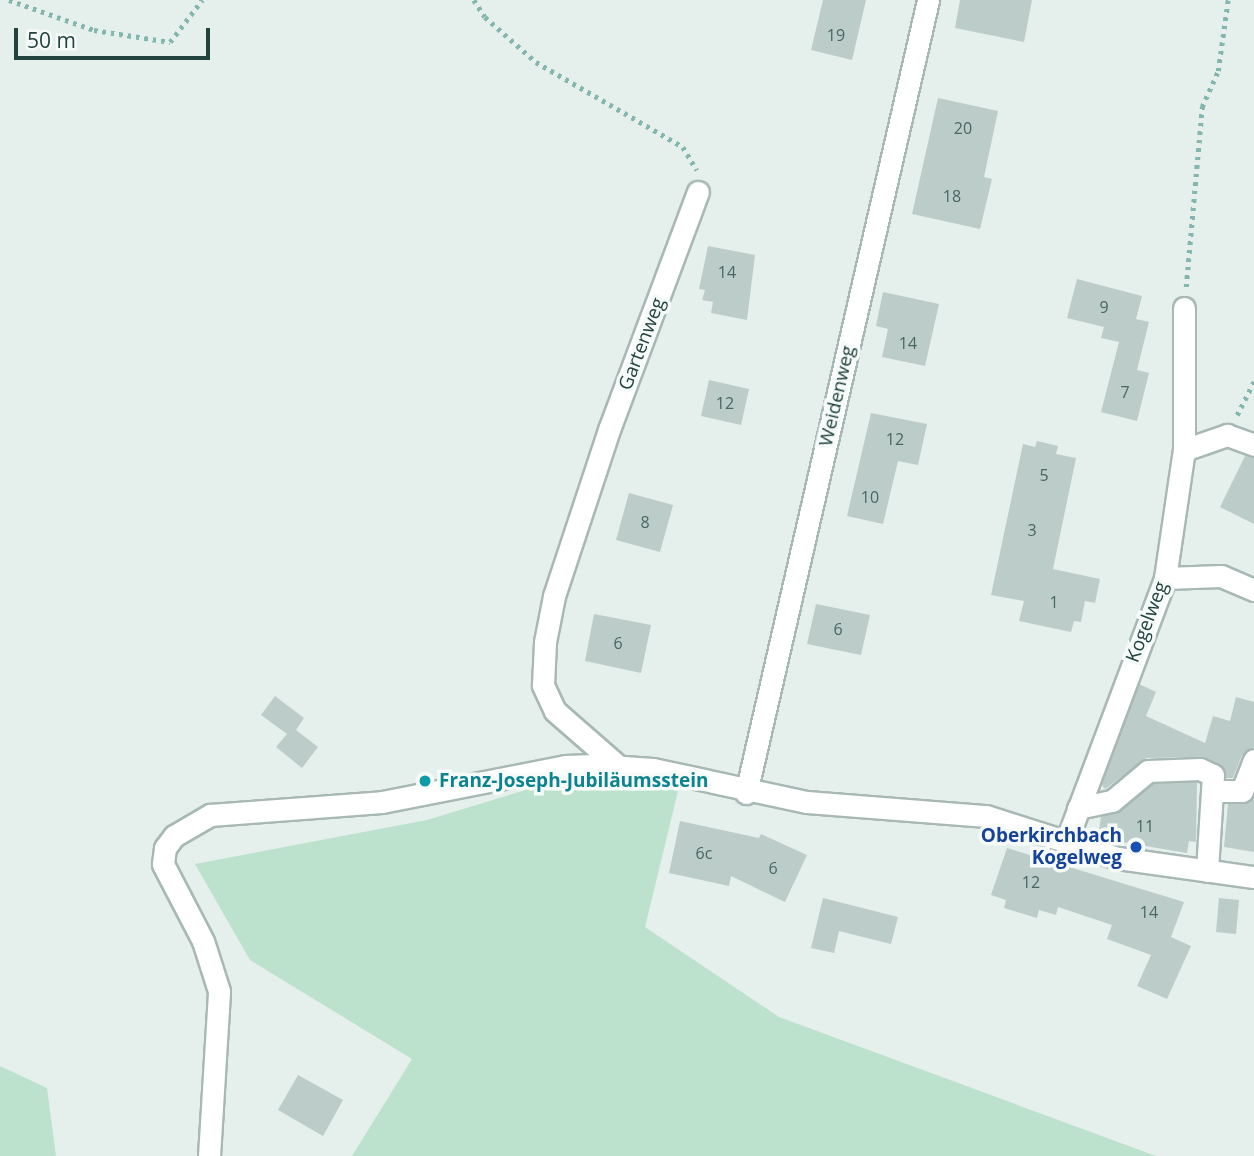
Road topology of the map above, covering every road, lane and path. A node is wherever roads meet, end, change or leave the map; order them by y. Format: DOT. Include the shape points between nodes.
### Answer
graph roads {
  1 [pos="9,0"];
  2 [pos="202,0"];
  3 [pos="474,0"];
  4 [pos="928,0"];
  5 [pos="1228,0"];
  6 [pos="698,192"];
  7 [pos="1184,308"];
  8 [pos="1254,381"];
  9 [pos="1227,435"];
  10 [pos="1254,445"];
  11 [pos="1184,450"];
  12 [pos="1165,578"];
  13 [pos="1254,590"];
  14 [pos="1254,760"];
  15 [pos="618,766"];
  16 [pos="1213,791"];
  17 [pos="746,793"];
  18 [pos="1078,807"];
  19 [pos="1066,842"];
  20 [pos="1207,871"];
  21 [pos="1254,877"];
  22 [pos="209,1156"];
  1 -- 2 [label="path" via="94,30 170,43"];
  3 -- 6 [label="path" via="485,17 536,62 683,147 696,164"];
  4 -- 17 [label="street, Weidenweg"];
  5 -- 7 [label="path" via="1218,71 1202,107"];
  6 -- 15 [label="street, Gartenweg" via="610,427 554,596 545,642 544,685 555,711"];
  7 -- 11 [label="street, Kogelweg"];
  8 -- 9 [label="path"];
  9 -- 10 [label="street"];
  9 -- 11 [label="street"];
  11 -- 12 [label="street, Kogelweg"];
  12 -- 13 [label="street" via="1221,576"];
  12 -- 18 [label="street, Kogelweg"];
  14 -- 16 [label="street" via="1241,792"];
  15 -- 17 [label="street" via="653,769"];
  15 -- 22 [label="street" via="565,765 382,802 211,815 174,836 165,848 166,878 203,941 219,991"];
  16 -- 18 [label="street" via="1213,775 1200,769 1148,771 1112,801"];
  16 -- 20 [label="street"];
  17 -- 19 [label="street" via="862,807 963,812"];
  18 -- 19 [label="street, Kogelweg"];
  19 -- 20 [label="street" via="1118,858"];
  20 -- 21 [label="street"];
}
